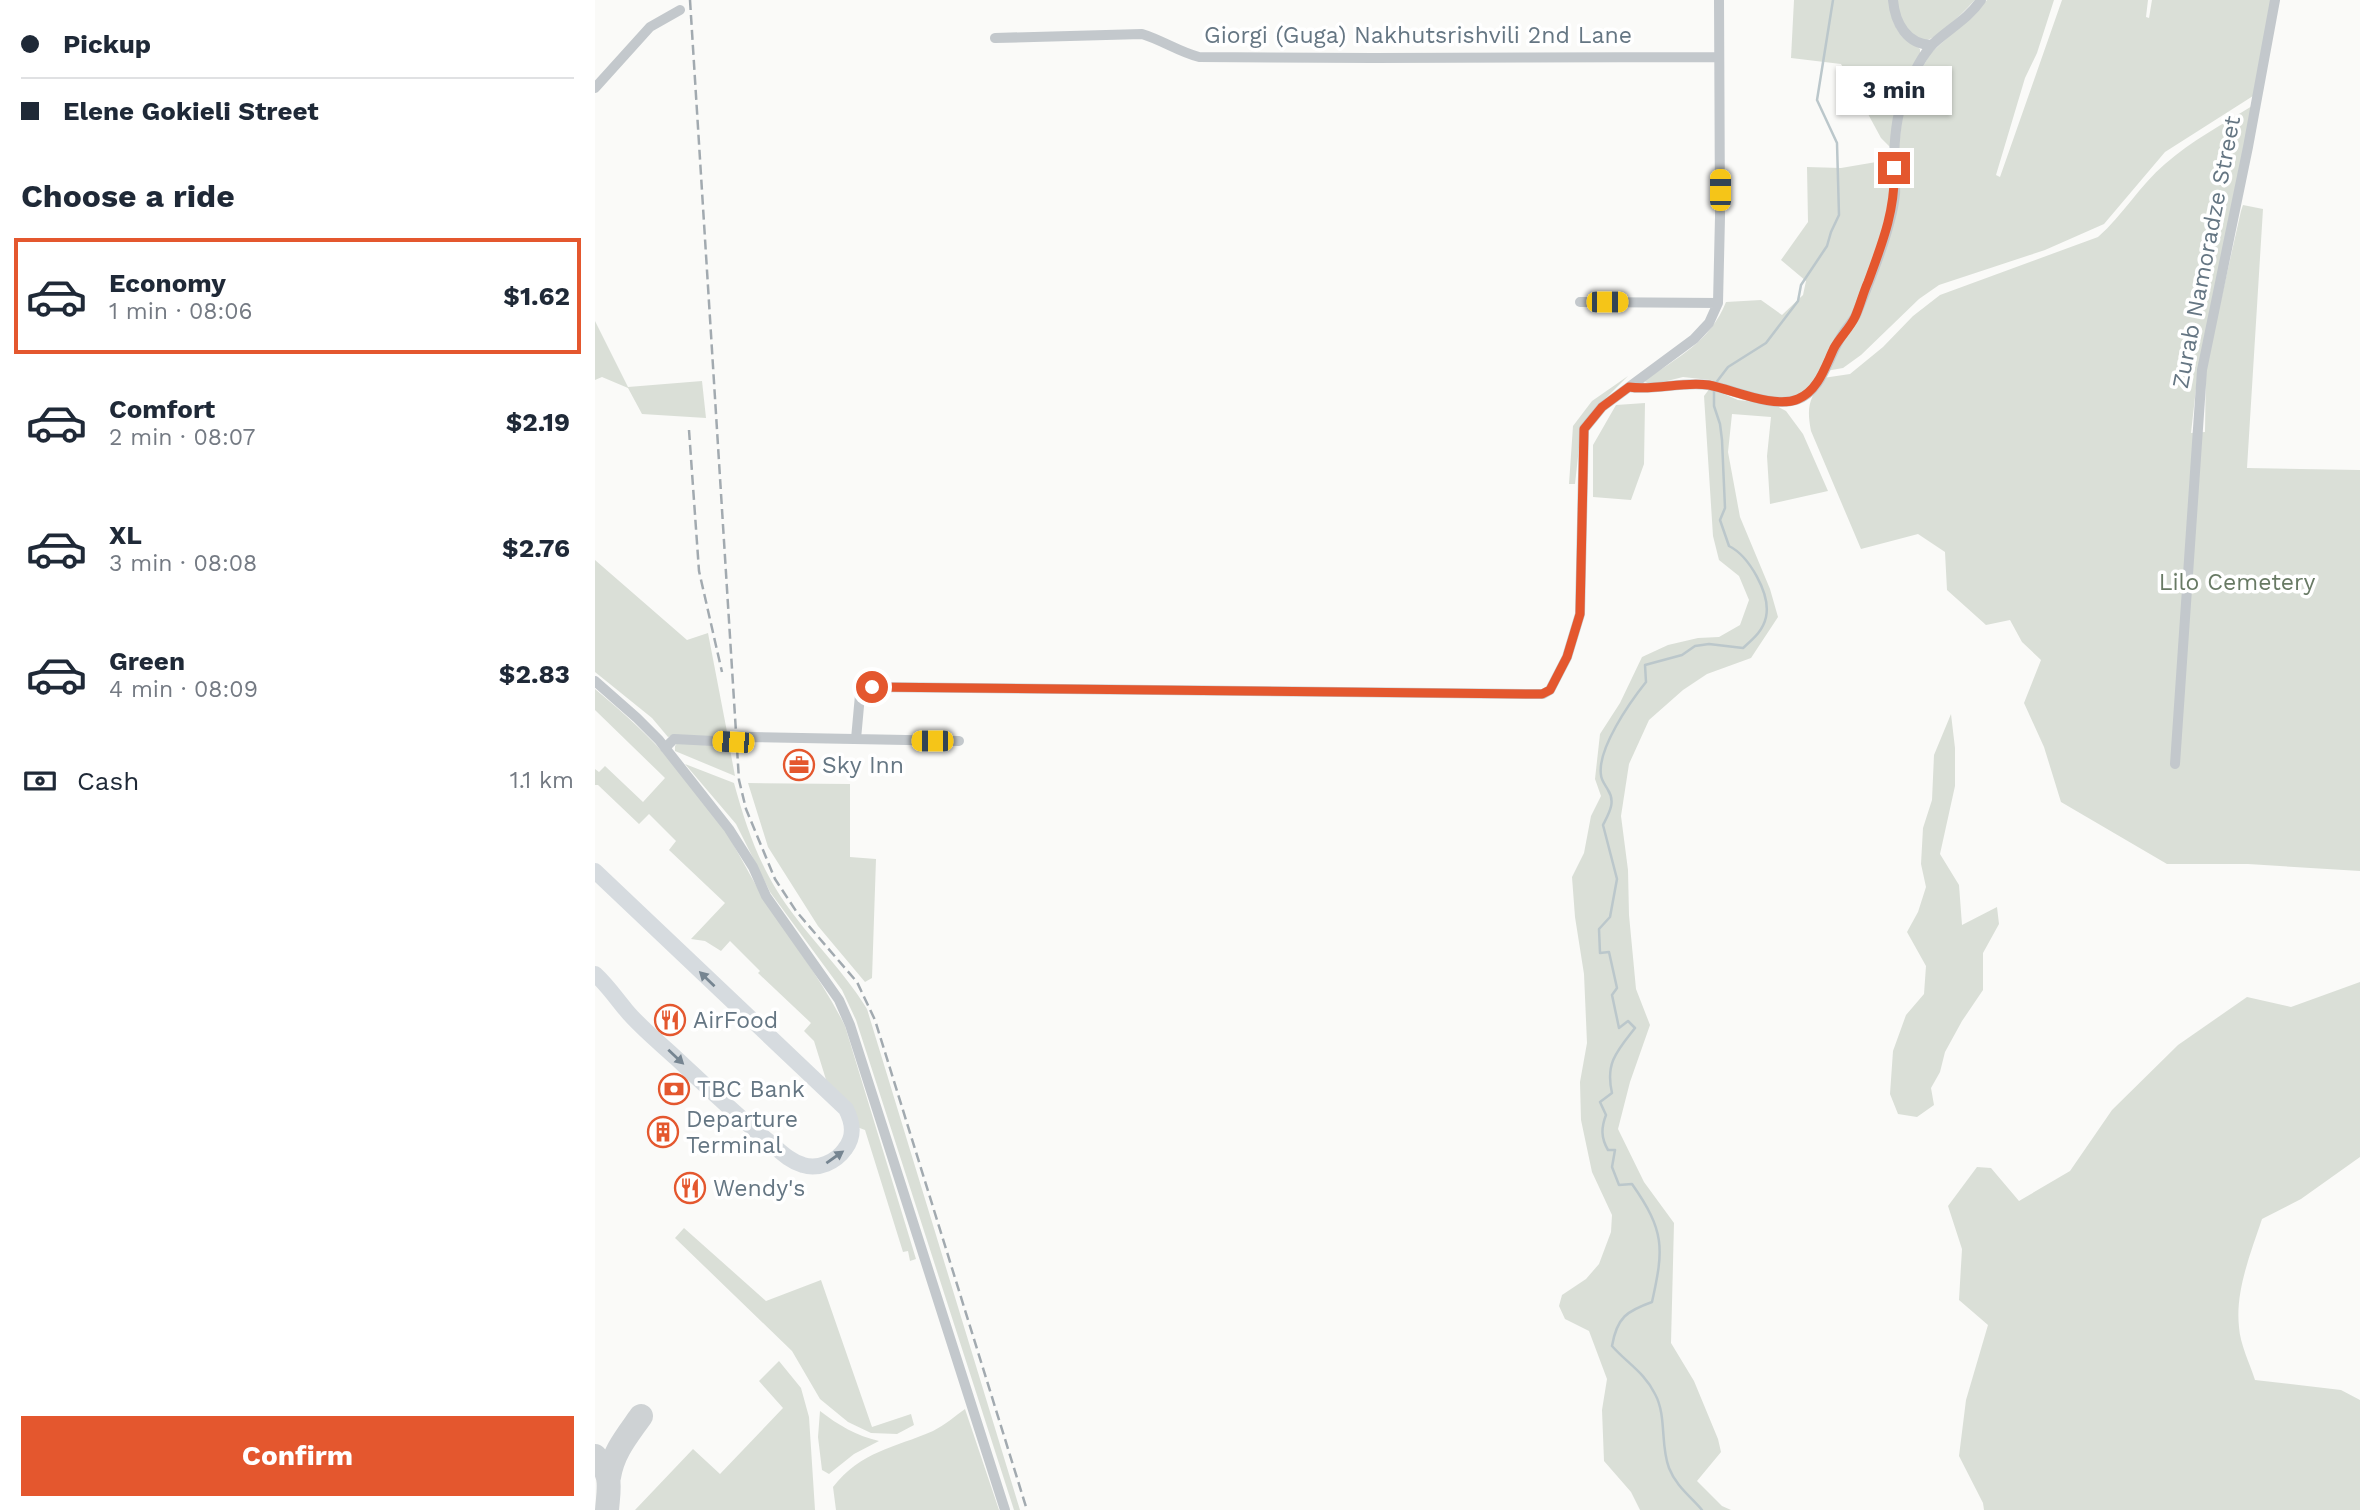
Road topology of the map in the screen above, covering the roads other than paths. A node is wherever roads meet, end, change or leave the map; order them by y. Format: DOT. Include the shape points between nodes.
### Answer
graph roads {
  1 [pos="1719,0"];
  2 [pos="1893,0"];
  3 [pos="1981,0"];
  4 [pos="2275,0"];
  5 [pos="680,10"];
  6 [pos="995,38"];
  7 [pos="1932,45"];
  8 [pos="1719,57"];
  9 [pos="595,88"];
  10 [pos="1580,302"];
  11 [pos="1717,303"];
  12 [pos="1629,387"];
  13 [pos="595,681"];
  14 [pos="856,739"];
  15 [pos="959,741"];
  16 [pos="665,748"];
  17 [pos="2175,764"];
  18 [pos="595,871"];
  19 [pos="595,974"];
  20 [pos="1005,1510"];
  1 -- 8 [label="street"];
  2 -- 7 [label="street" via="1903,32 1923,45"];
  3 -- 7 [label="street"];
  4 -- 17 [label="street, Zurab Namoradze Street" via="2202,369"];
  5 -- 9 [label="street" via="650,27"];
  6 -- 8 [label="street, Giorgi (Guga) Nakhutsrishvili 2nd Lane" via="1142,34 1199,57"];
  7 -- 12 [label="street" via="1902,102 1890,217 1855,318 1809,394 1780,402 1710,385"];
  8 -- 11 [label="street"];
  10 -- 11 [label="street"];
  11 -- 12 [label="street" via="1709,323 1694,339"];
  12 -- 14 [label="street" via="1602,407 1584,429 1580,614 1567,657 1550,690 1542,694 872,687 860,695"];
  13 -- 16 [label="street"];
  14 -- 15 [label="street"];
  14 -- 16 [label="street" via="674,739"];
  16 -- 20 [label="street" via="729,829 766,895 839,1000"];
  19 -- 18 [label="main road, one-way" via="634,1018 784,1154 811,1167 844,1152 852,1133 846,1109"];
}
